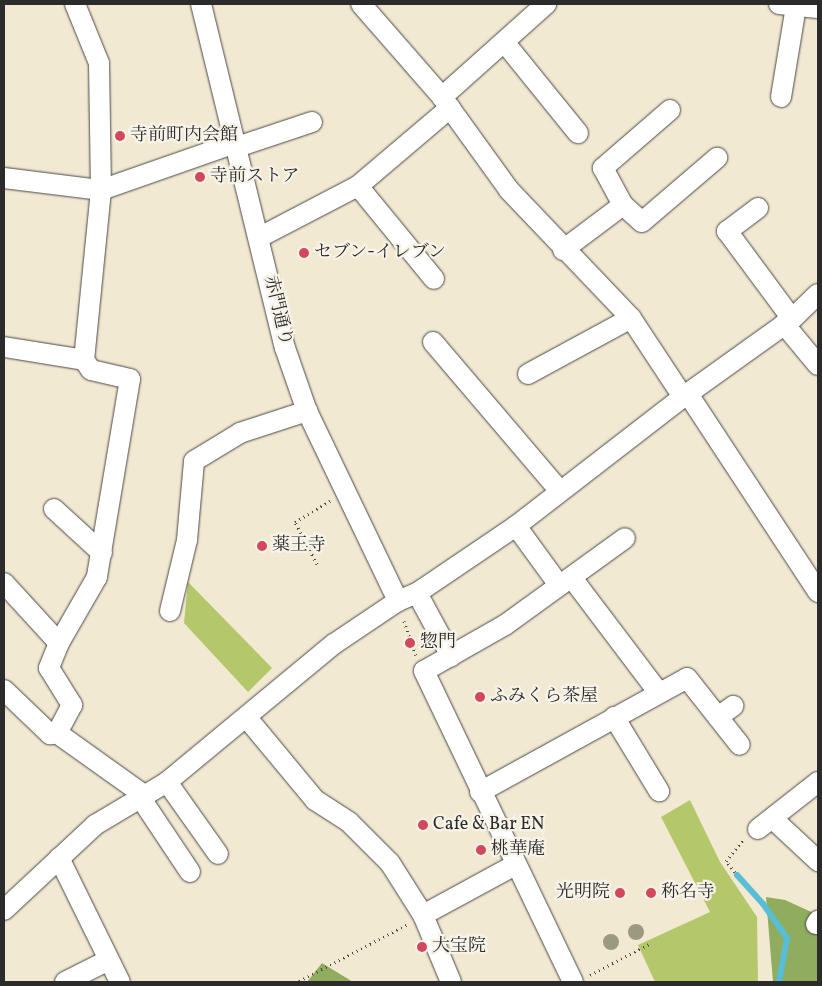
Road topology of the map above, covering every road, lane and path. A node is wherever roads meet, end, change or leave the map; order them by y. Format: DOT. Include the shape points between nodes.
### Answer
graph roads {
  1 [pos="74,4"];
  2 [pos="201,4"];
  3 [pos="361,4"];
  4 [pos="546,4"];
  5 [pos="787,5"];
  6 [pos="818,8"];
  7 [pos="505,43"];
  8 [pos="781,97"];
  9 [pos="446,102"];
  10 [pos="670,110"];
  11 [pos="312,122"];
  12 [pos="578,133"];
  13 [pos="236,145"];
  14 [pos="717,158"];
  15 [pos="4,178"];
  16 [pos="358,186"];
  17 [pos="101,190"];
  18 [pos="623,205"];
  19 [pos="758,208"];
  20 [pos="260,237"];
  21 [pos="564,250"];
  22 [pos="434,279"];
  23 [pos="818,294"];
  24 [pos="631,318"];
  25 [pos="788,321"];
  26 [pos="433,342"];
  27 [pos="4,347"];
  28 [pos="84,360"];
  29 [pos="818,365"];
  30 [pos="528,374"];
  31 [pos="685,395"];
  32 [pos="306,411"];
  33 [pos="560,492"];
  34 [pos="344,493"];
  35 [pos="54,509"];
  36 [pos="516,526"];
  37 [pos="625,538"];
  38 [pos="102,553"];
  39 [pos="317,564"];
  40 [pos="566,582"];
  41 [pos="4,583"];
  42 [pos="817,588"];
  43 [pos="417,593"];
  44 [pos="398,602"];
  45 [pos="170,611"];
  46 [pos="59,643"];
  47 [pos="451,656"];
  48 [pos="4,690"];
  49 [pos="659,693"];
  50 [pos="247,718"];
  51 [pos="614,718"];
  52 [pos="57,732"];
  53 [pos="740,745"];
  54 [pos="167,782"];
  55 [pos="818,782"];
  56 [pos="659,791"];
  57 [pos="480,792"];
  58 [pos="142,796"];
  59 [pos="765,824"];
  60 [pos="218,854"];
  61 [pos="58,858"];
  62 [pos="818,861"];
  63 [pos="515,865"];
  64 [pos="190,872"];
  65 [pos="735,872"];
  66 [pos="5,905"];
  67 [pos="423,915"];
  68 [pos="402,927"];
  69 [pos="649,944"];
  70 [pos="109,960"];
  71 [pos="579,980"];
  72 [pos="299,981"];
  73 [pos="65,982"];
  74 [pos="120,982"];
  75 [pos="451,982"];
  1 -- 17 [label="street" via="99,63"];
  2 -- 13 [label="street, 赤門通り"];
  3 -- 9 [label="street"];
  4 -- 7 [label="street"];
  5 -- 6 [label="street"];
  5 -- 8 [label="street"];
  7 -- 9 [label="street"];
  7 -- 12 [label="street"];
  9 -- 16 [label="street"];
  9 -- 21 [label="street" via="508,190"];
  10 -- 18 [label="street" via="603,168"];
  11 -- 13 [label="street"];
  13 -- 17 [label="street"];
  13 -- 20 [label="street, 赤門通り"];
  14 -- 18 [label="street" via="642,222"];
  15 -- 17 [label="street"];
  16 -- 20 [label="street"];
  16 -- 22 [label="street"];
  17 -- 28 [label="street"];
  18 -- 21 [label="street"];
  19 -- 25 [label="street" via="727,231"];
  20 -- 32 [label="street, 赤門通り" via="285,348"];
  21 -- 24 [label="street"];
  23 -- 25 [label="street"];
  24 -- 30 [label="street"];
  24 -- 31 [label="street"];
  25 -- 29 [label="street"];
  25 -- 31 [label="street"];
  26 -- 33 [label="street"];
  27 -- 28 [label="street"];
  28 -- 38 [label="street" via="91,370 130,379"];
  31 -- 33 [label="street"];
  31 -- 42 [label="street"];
  32 -- 34 [label="street, 赤門通り"];
  32 -- 45 [label="street" via="240,433 194,461 187,540"];
  33 -- 36 [label="street"];
  34 -- 39 [label="path" via="295,522"];
  34 -- 44 [label="street, 赤門通り"];
  35 -- 38 [label="street"];
  36 -- 40 [label="street"];
  36 -- 43 [label="street"];
  37 -- 40 [label="street"];
  38 -- 46 [label="street" via="97,577"];
  40 -- 47 [label="street" via="505,625"];
  40 -- 49 [label="street"];
  41 -- 46 [label="street"];
  43 -- 44 [label="street"];
  43 -- 47 [label="street"];
  44 -- 50 [label="street" via="334,644"];
  46 -- 52 [label="street" via="49,668 72,705"];
  47 -- 57 [label="street" via="424,671"];
  48 -- 52 [label="street" via="50,734"];
  49 -- 51 [label="street"];
  49 -- 53 [label="street" via="687,678 726,711"];
  50 -- 54 [label="street"];
  50 -- 67 [label="street" via="315,800 349,822 390,863"];
  51 -- 56 [label="street"];
  51 -- 57 [label="street"];
  52 -- 58 [label="street"];
  54 -- 58 [label="street"];
  54 -- 60 [label="street"];
  55 -- 59 [label="street"];
  57 -- 63 [label="street"];
  58 -- 61 [label="street" via="95,826"];
  58 -- 64 [label="street"];
  59 -- 62 [label="street"];
  59 -- 65 [label="path" via="738,844 726,861"];
  61 -- 66 [label="street"];
  61 -- 70 [label="street"];
  63 -- 67 [label="street"];
  63 -- 71 [label="street"];
  67 -- 75 [label="street"];
  68 -- 72 [label="path"];
  69 -- 71 [label="path"];
  70 -- 73 [label="street"];
  70 -- 74 [label="street"];
}
